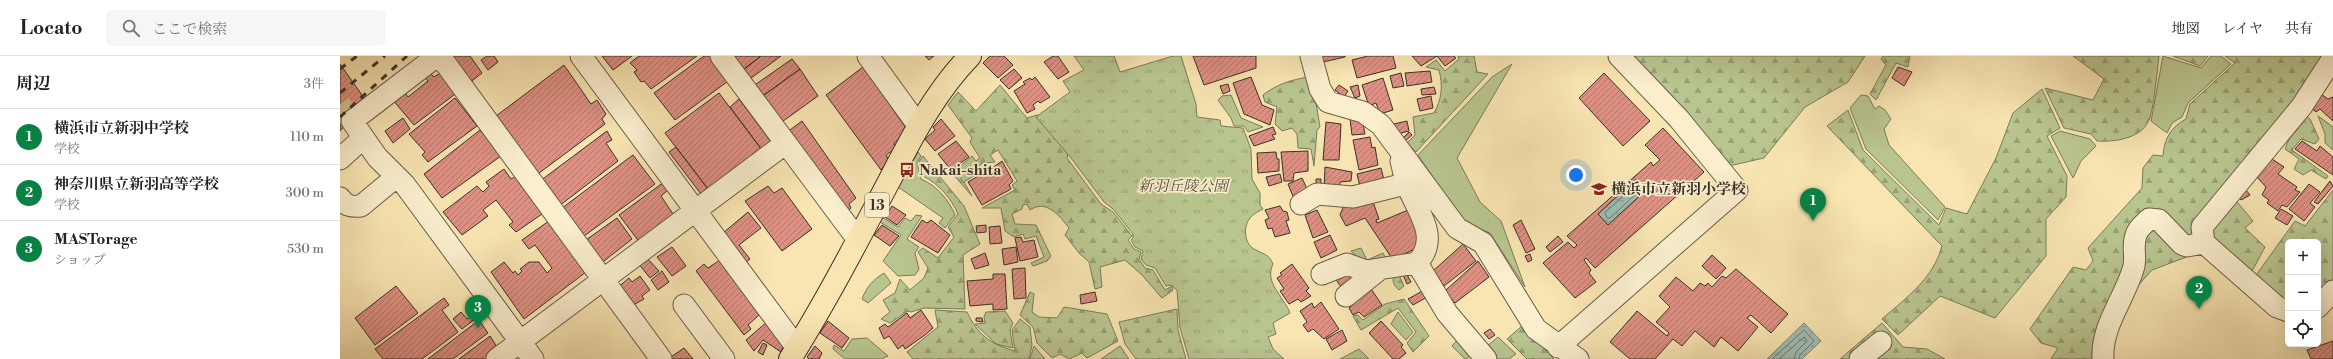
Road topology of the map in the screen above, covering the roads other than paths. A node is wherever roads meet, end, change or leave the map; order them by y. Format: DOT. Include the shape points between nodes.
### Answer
graph roads {
  1 [pos="439,56"];
  2 [pos="581,56"];
  3 [pos="721,56"];
  4 [pos="868,56"];
  5 [pos="970,56"];
  6 [pos="1311,56"];
  7 [pos="1619,56"];
  8 [pos="2333,58"];
  9 [pos="918,125"];
  10 [pos="363,138"];
  11 [pos="786,143"];
  12 [pos="1398,149"];
  13 [pos="340,159"];
  14 [pos="396,177"];
  15 [pos="1406,182"];
  16 [pos="340,198"];
  17 [pos="1301,204"];
  18 [pos="694,211"];
  19 [pos="858,240"];
  20 [pos="2204,243"];
  21 [pos="1417,263"];
  22 [pos="1380,269"];
  23 [pos="1322,274"];
  24 [pos="603,279"];
  25 [pos="2333,291"];
  26 [pos="1346,296"];
  27 [pos="684,305"];
  28 [pos="2321,305"];
  29 [pos="2285,310"];
  30 [pos="520,342"];
  31 [pos="1880,342"];
  32 [pos="1558,347"];
  33 [pos="794,353"];
  34 [pos="497,359"];
  35 [pos="533,359"];
  36 [pos="661,359"];
  37 [pos="724,359"];
  38 [pos="1486,359"];
  39 [pos="1578,359"];
  40 [pos="1860,359"];
  41 [pos="2103,359"];
  1 -- 10 [label="street" via="352,121"];
  1 -- 24 [label="street"];
  2 -- 18 [label="street"];
  3 -- 11 [label="street"];
  4 -- 9 [label="street"];
  5 -- 9 [label="main road, 13"];
  6 -- 12 [label="street" via="1320,89 1328,102 1363,112 1381,125"];
  7 -- 32 [label="street" via="1679,119 1736,190"];
  8 -- 20 [label="street" via="2302,106 2202,227"];
  9 -- 19 [label="main road, 13"];
  10 -- 13 [label="street"];
  10 -- 14 [label="street"];
  11 -- 18 [label="street"];
  11 -- 19 [label="street"];
  12 -- 15 [label="street"];
  12 -- 32 [label="street" via="1457,228 1483,243 1536,329"];
  14 -- 16 [label="street" via="361,206 345,204"];
  14 -- 30 [label="street" via="405,185"];
  15 -- 17 [label="street" via="1353,198 1317,194"];
  15 -- 21 [label="street" via="1422,214 1428,240 1425,254"];
  18 -- 24 [label="street"];
  18 -- 33 [label="street"];
  19 -- 33 [label="main road, 13"];
  20 -- 29 [label="street" via="2277,306"];
  20 -- 41 [label="street" via="2187,246 2182,244 2159,220 2150,219 2142,225 2132,247 2134,264 2107,331"];
  21 -- 22 [label="street"];
  21 -- 38 [label="street" via="1447,313"];
  22 -- 23 [label="street" via="1366,271 1347,264"];
  22 -- 26 [label="street"];
  24 -- 30 [label="street"];
  24 -- 36 [label="street"];
  25 -- 28 [label="street"];
  27 -- 37 [label="street"];
  30 -- 34 [label="street"];
  30 -- 35 [label="street"];
  31 -- 40 [label="street"];
  32 -- 39 [label="street"];
}
